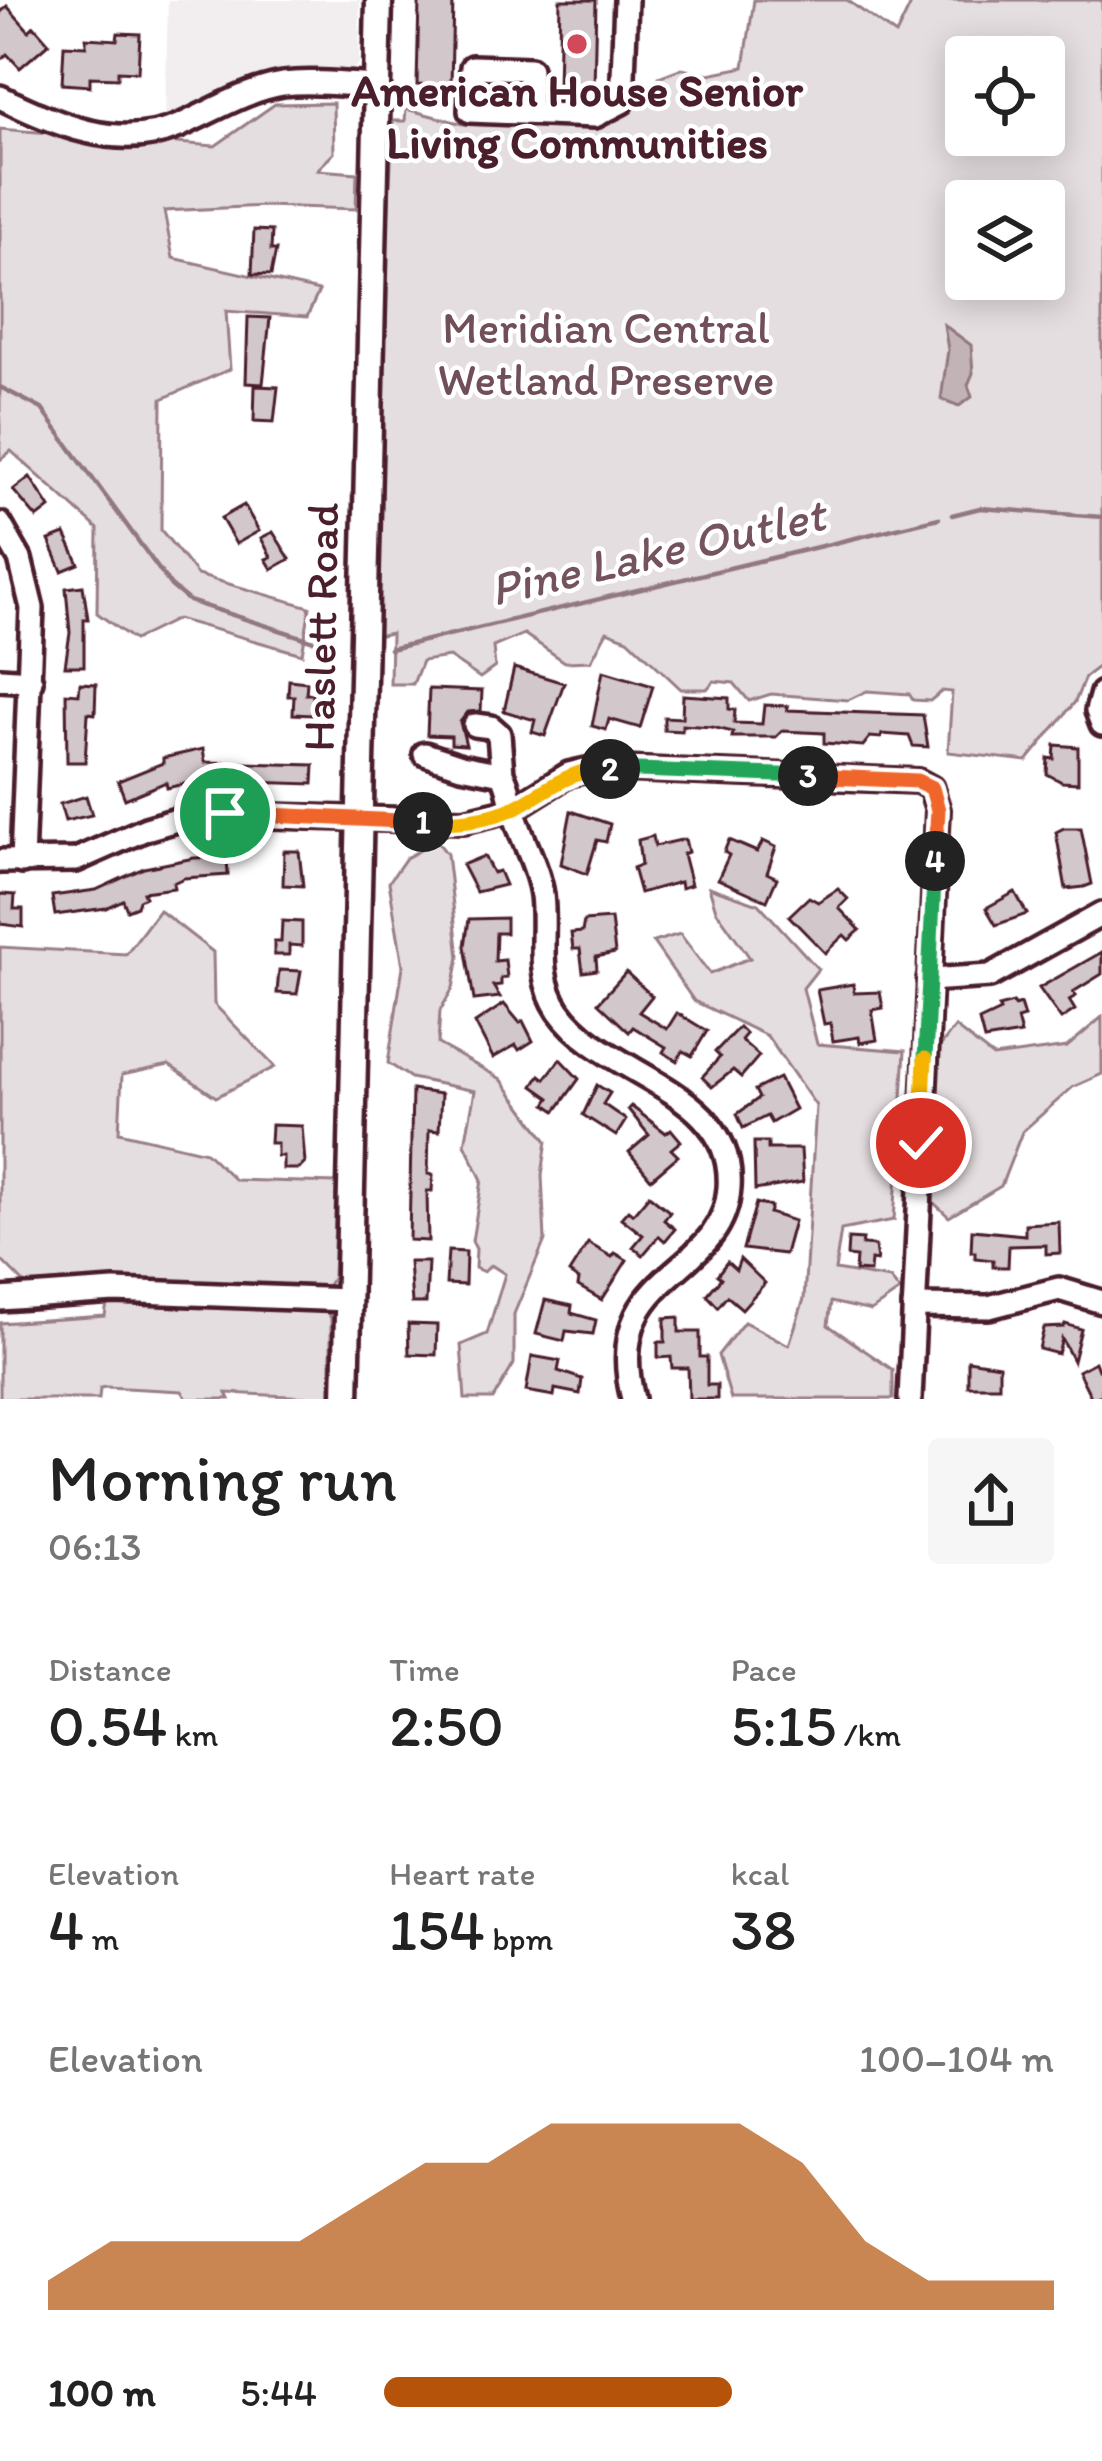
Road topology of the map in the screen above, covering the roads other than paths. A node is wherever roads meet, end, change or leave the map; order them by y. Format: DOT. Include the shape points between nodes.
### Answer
graph roads {
  1 [pos="379,0"];
  2 [pos="626,0"];
  3 [pos="377,86"];
  4 [pos="0,97"];
  5 [pos="530,113"];
  6 [pos="0,524"];
  7 [pos="0,679"];
  8 [pos="31,681"];
  9 [pos="1102,693"];
  10 [pos="475,724"];
  11 [pos="1102,724"];
  12 [pos="425,754"];
  13 [pos="502,774"];
  14 [pos="513,809"];
  15 [pos="358,820"];
  16 [pos="11,861"];
  17 [pos="1102,914"];
  18 [pos="929,980"];
  19 [pos="0,1299"];
  20 [pos="348,1300"];
  21 [pos="1102,1302"];
  22 [pos="914,1306"];
  23 [pos="346,1399"];
  24 [pos="633,1399"];
  25 [pos="910,1399"];
  1 -- 3 [label="main road, Haslett Road"];
  2 -- 5 [label="street" via="622,102 595,116"];
  3 -- 4 [label="street" via="284,84 172,129 126,136 68,128"];
  3 -- 15 [label="main road, Haslett Road"];
  6 -- 8 [label="street" via="29,584"];
  7 -- 8 [label="street"];
  8 -- 16 [label="street"];
  9 -- 11 [label="street"];
  10 -- 13 [label="street" via="499,734"];
  12 -- 13 [label="street"];
  13 -- 14 [label="street"];
  14 -- 15 [label="street" via="449,822"];
  14 -- 18 [label="street" via="569,774 596,769 917,781 932,788 938,810"];
  14 -- 24 [label="street" via="540,887 542,963 553,1001 580,1034 703,1117 729,1169 717,1228 654,1288 634,1322 627,1361"];
  15 -- 16 [label="street" via="197,814 76,860"];
  15 -- 20 [label="main road, Haslett Road"];
  17 -- 18 [label="street" via="990,976"];
  18 -- 22 [label="street"];
  19 -- 20 [label="street" via="114,1291"];
  20 -- 23 [label="main road, Haslett Road"];
  21 -- 22 [label="street" via="1059,1289 989,1306"];
  22 -- 25 [label="street"];
}
